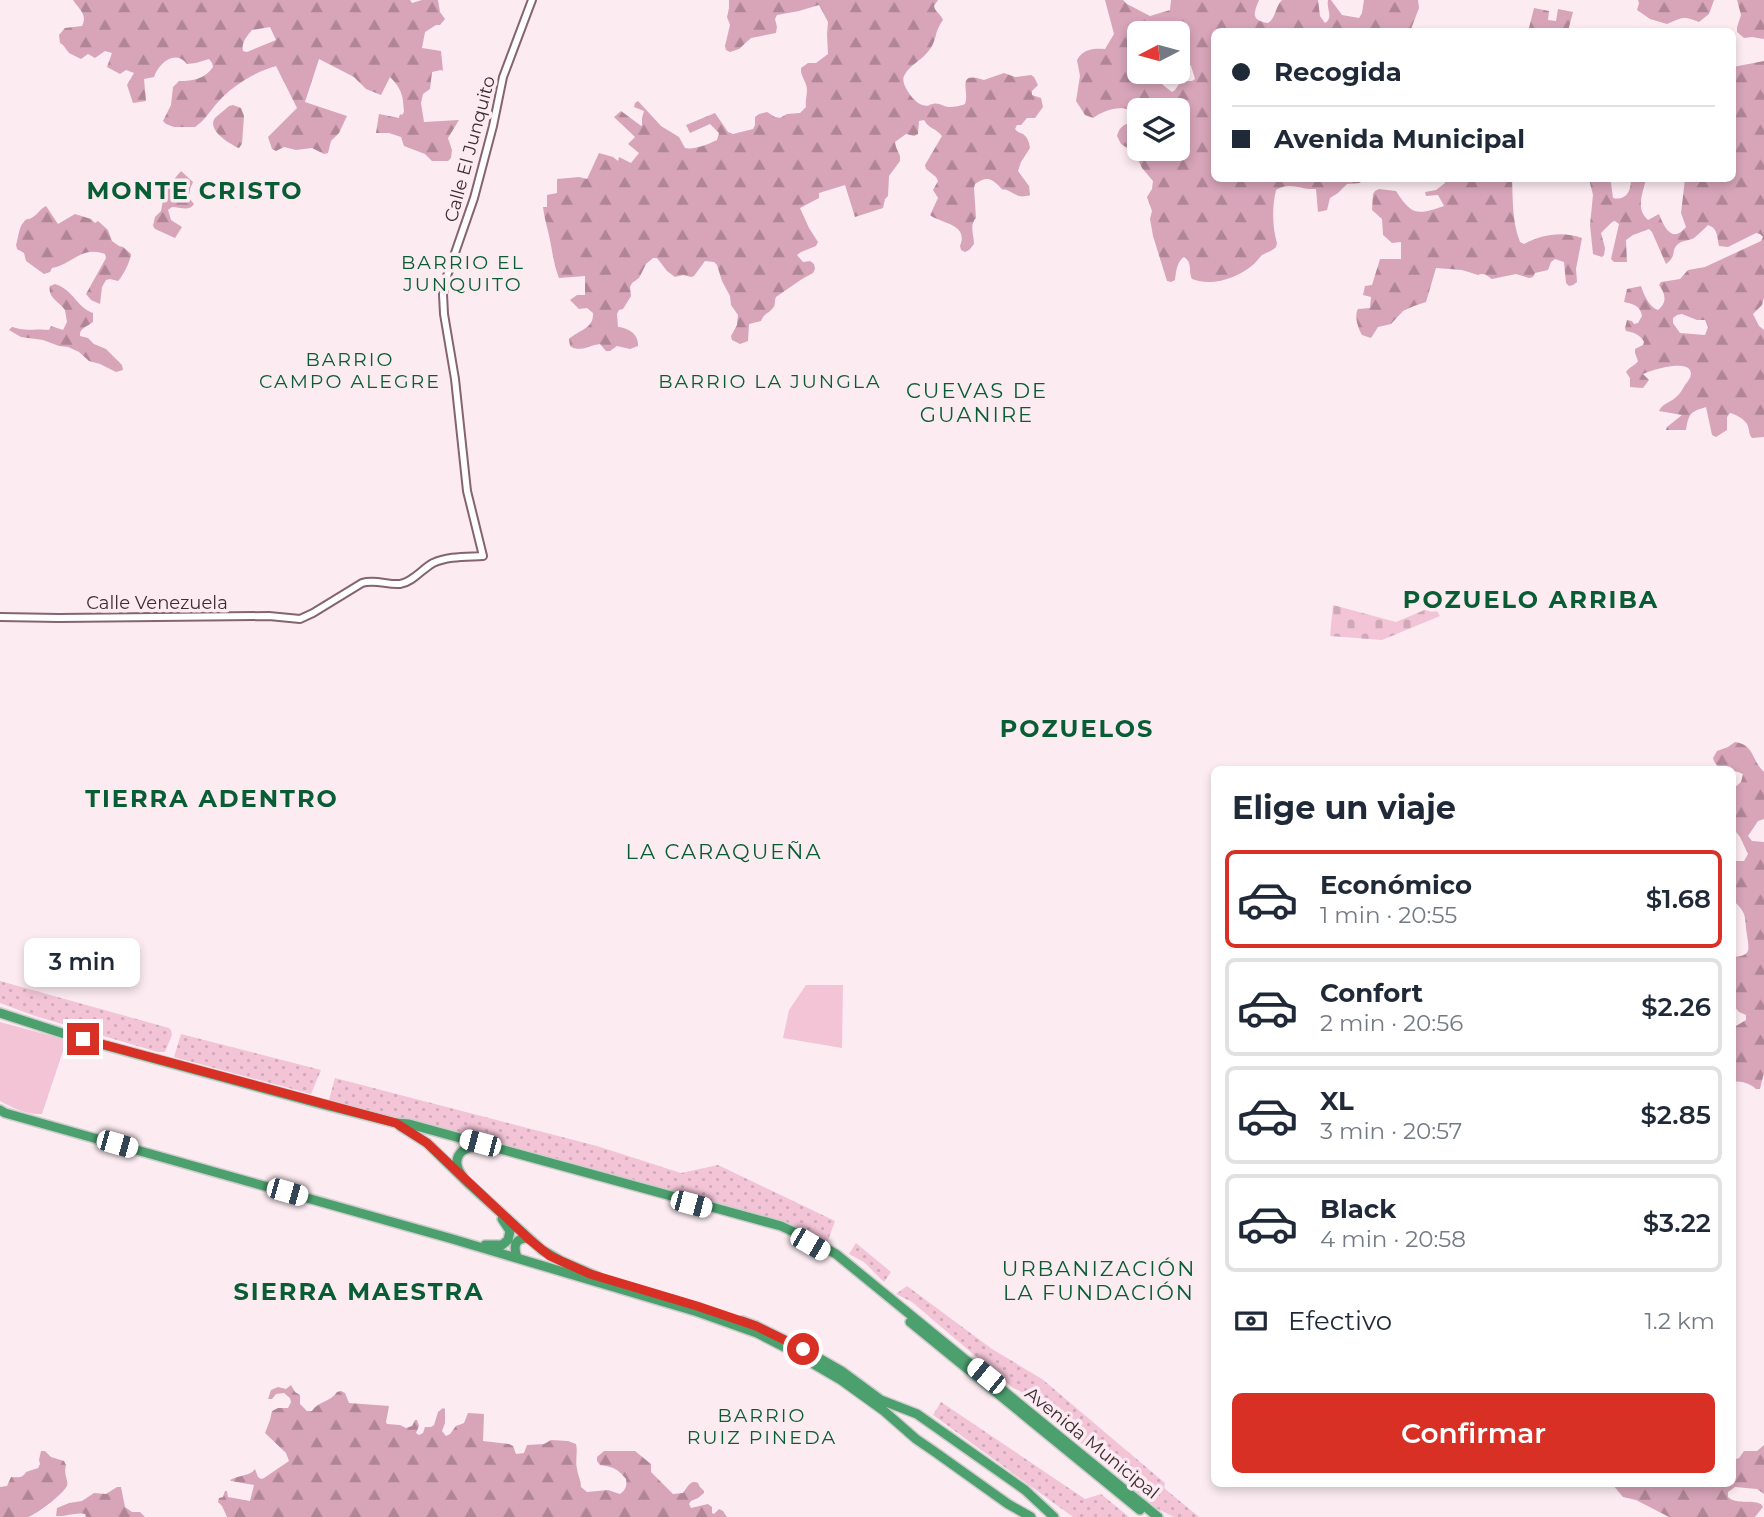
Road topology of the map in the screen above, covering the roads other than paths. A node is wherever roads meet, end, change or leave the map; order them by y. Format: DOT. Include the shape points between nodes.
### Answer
graph roads {
  1 [pos="532,0"];
  2 [pos="313,613"];
  3 [pos="0,617"];
  4 [pos="0,1013"];
  5 [pos="2,1111"];
  6 [pos="396,1123"];
  7 [pos="463,1177"];
  8 [pos="670,1197"];
  9 [pos="489,1203"];
  10 [pos="760,1222"];
  11 [pos="449,1238"];
  12 [pos="528,1238"];
  13 [pos="517,1257"];
  14 [pos="1031,1517"];
  15 [pos="1054,1517"];
  16 [pos="1148,1517"];
  17 [pos="1158,1517"];
  1 -- 2 [label="street, Calle El Junquito" via="503,78 474,198 443,294 467,491 483,556 441,559 406,582 370,580"];
  2 -- 3 [label="street, Calle Venezuela" via="300,619"];
  4 -- 6 [label="highway, Avenida Municipal"];
  5 -- 11 [label="highway"];
  6 -- 7 [label="highway" via="427,1143"];
  6 -- 8 [label="highway, Avenida Municipal"];
  7 -- 8 [label="highway, Avenida Municipal" via="458,1170 459,1155 466,1148 477,1147"];
  7 -- 9 [label="highway"];
  8 -- 10 [label="highway, Avenida Municipal"];
  9 -- 11 [label="highway" via="508,1226 506,1243 492,1246"];
  9 -- 12 [label="highway"];
  10 -- 16 [label="highway, Avenida Municipal" via="834,1259"];
  10 -- 17 [label="highway, Avenida Municipal" via="788,1229 830,1249"];
  11 -- 13 [label="highway"];
  12 -- 13 [label="highway" via="516,1242"];
  12 -- 15 [label="highway" via="550,1256 590,1274 721,1313 787,1340 881,1400 917,1414 1025,1490"];
  13 -- 14 [label="highway" via="757,1333 841,1380 916,1439"];
}
